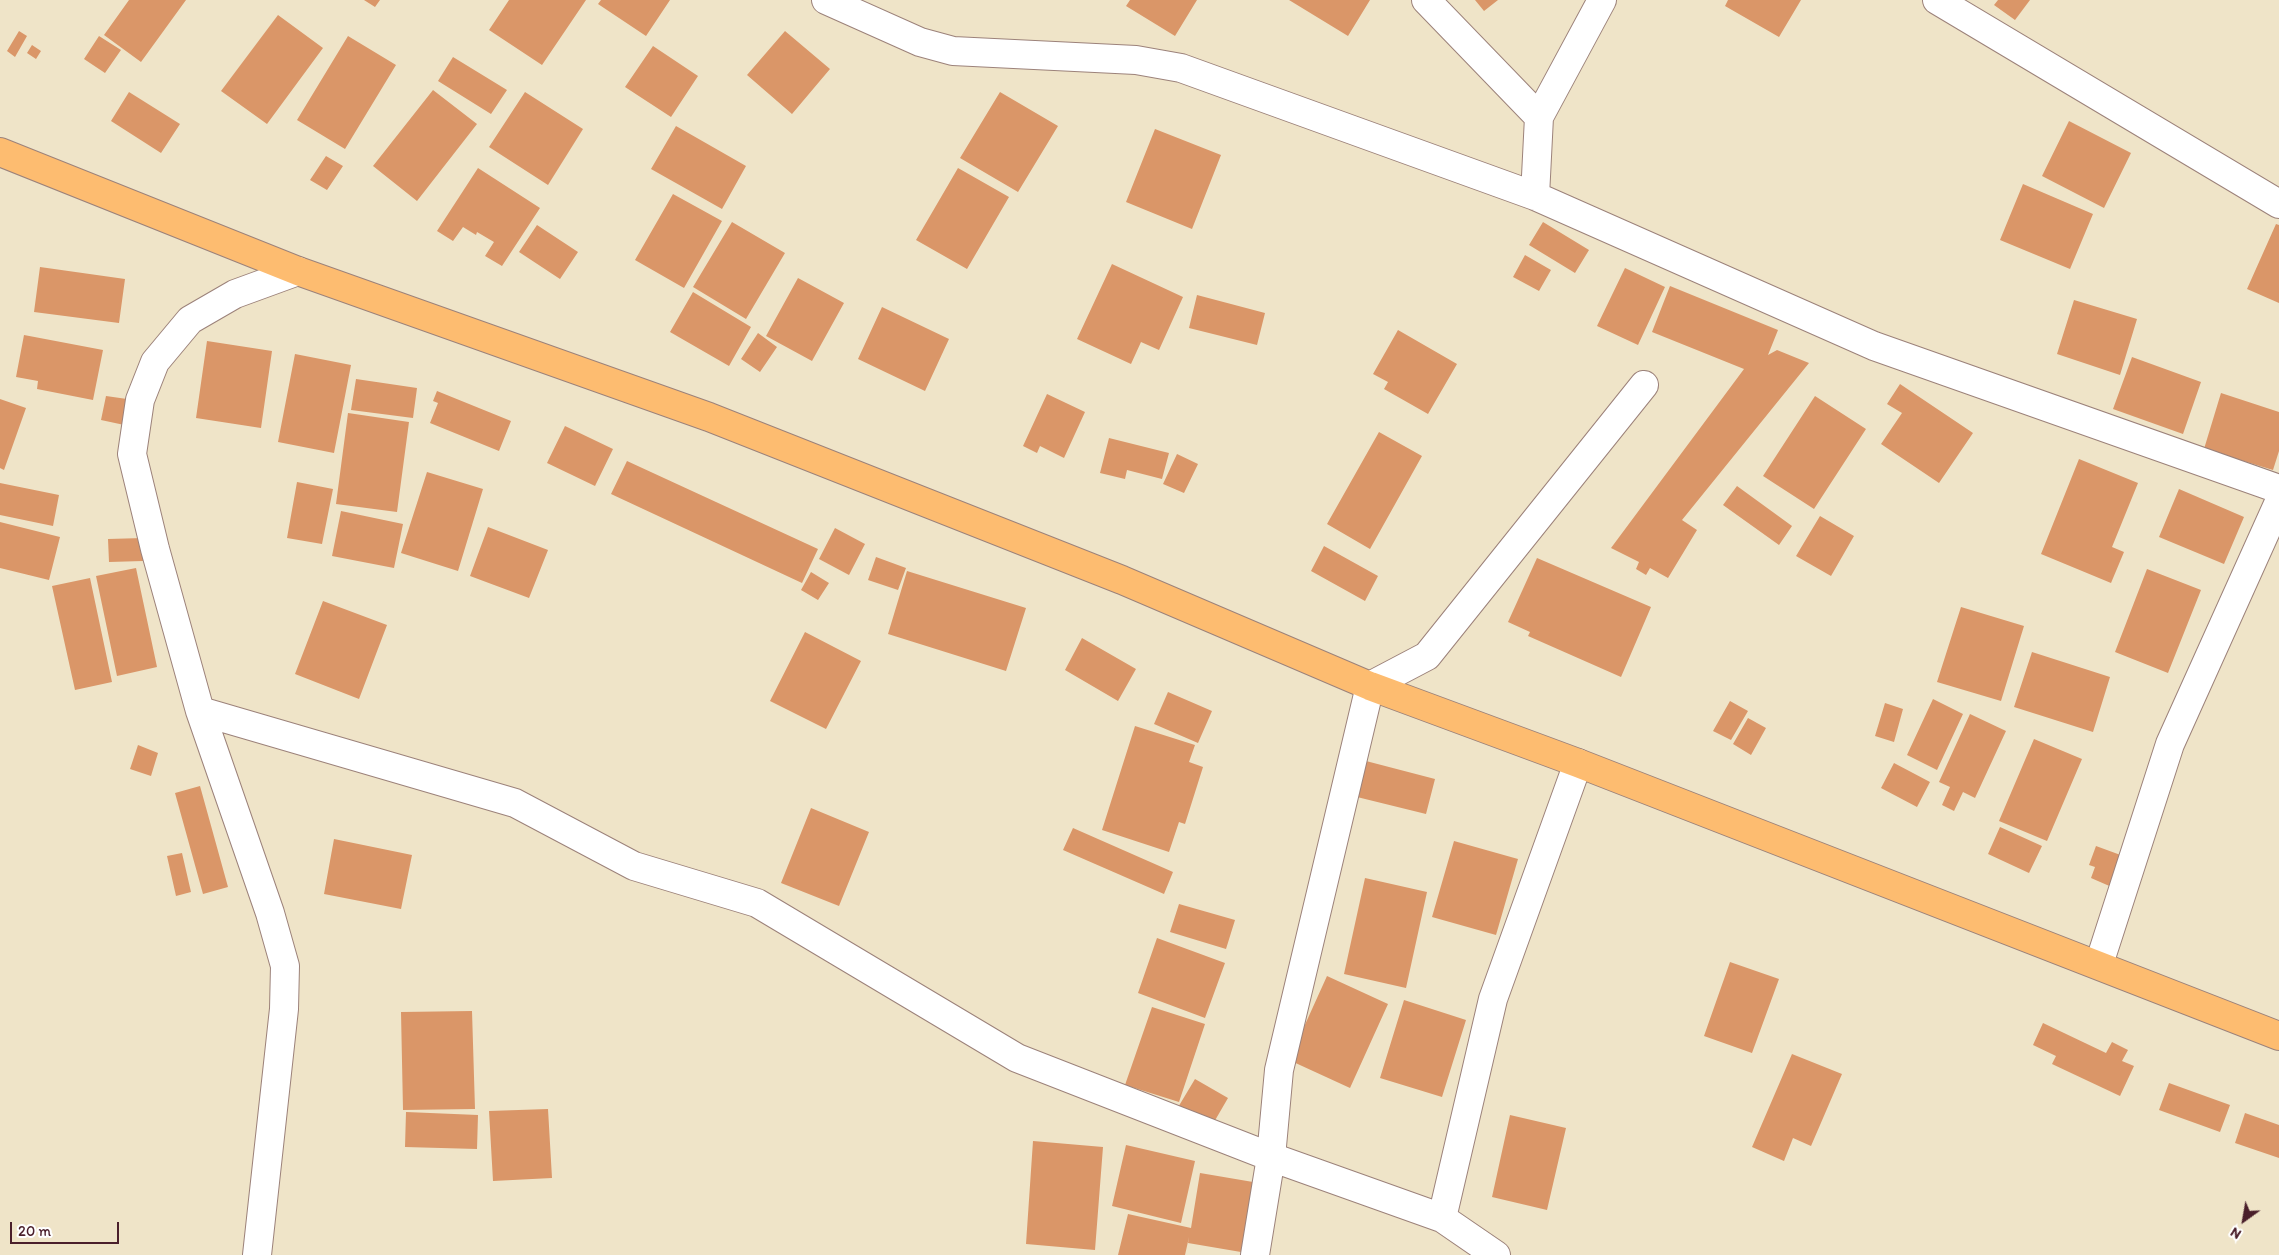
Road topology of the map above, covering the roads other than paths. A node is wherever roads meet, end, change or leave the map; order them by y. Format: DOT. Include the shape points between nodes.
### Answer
graph roads {
  1 [pos="826,0"];
  2 [pos="1426,0"];
  3 [pos="1602,0"];
  4 [pos="1937,0"];
  5 [pos="1539,117"];
  6 [pos="0,152"];
  7 [pos="1536,196"];
  8 [pos="2279,204"];
  9 [pos="298,271"];
  10 [pos="1644,385"];
  11 [pos="2279,489"];
  12 [pos="2279,502"];
  13 [pos="1370,686"];
  14 [pos="200,711"];
  15 [pos="1578,763"];
  16 [pos="2099,964"];
  17 [pos="2279,1036"];
  18 [pos="1272,1157"];
  19 [pos="1442,1218"];
  20 [pos="256,1255"];
  21 [pos="1255,1255"];
  22 [pos="1496,1255"];
  1 -- 7 [label="street" via="920,42 953,51 1136,60 1182,68"];
  2 -- 5 [label="street"];
  3 -- 5 [label="street"];
  4 -- 8 [label="street"];
  5 -- 7 [label="street"];
  6 -- 9 [label="main road"];
  7 -- 11 [label="street" via="1874,346"];
  9 -- 13 [label="main road" via="709,417 1122,580"];
  9 -- 14 [label="street" via="234,294 190,320 155,362 140,400 132,454"];
  10 -- 13 [label="street" via="1427,656"];
  12 -- 16 [label="street" via="2170,744"];
  13 -- 15 [label="main road"];
  13 -- 18 [label="street" via="1279,1070"];
  14 -- 18 [label="street" via="515,803 634,866 757,903 1017,1058"];
  14 -- 20 [label="street" via="270,913 285,966 284,1009"];
  15 -- 16 [label="main road"];
  15 -- 19 [label="street" via="1493,999"];
  16 -- 17 [label="main road"];
  18 -- 19 [label="street"];
  18 -- 21 [label="street"];
  19 -- 22 [label="street"];
}
